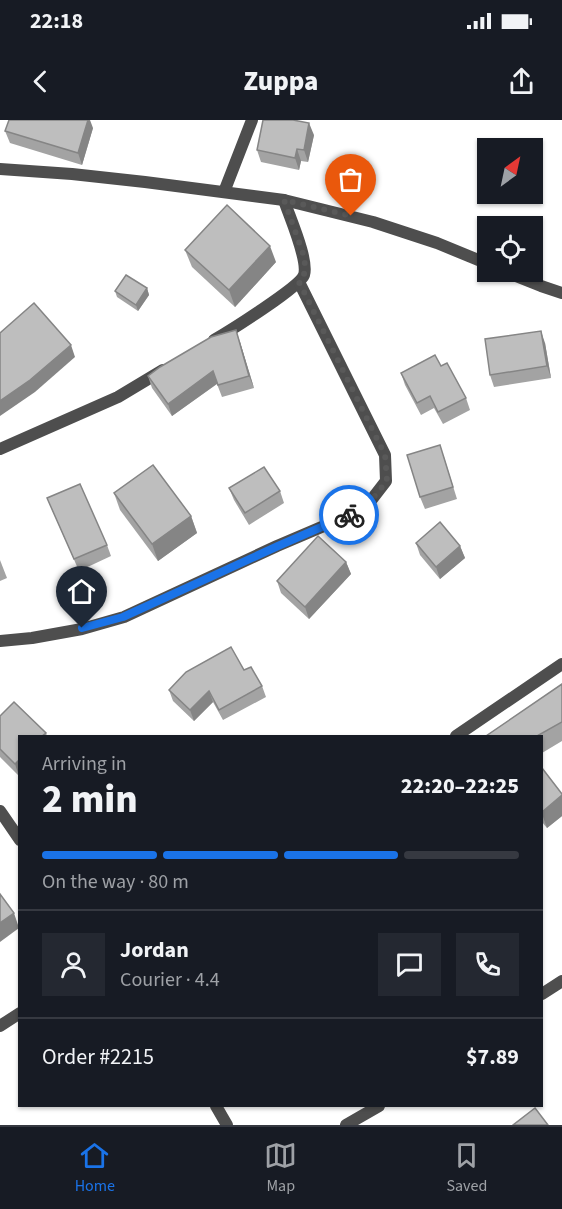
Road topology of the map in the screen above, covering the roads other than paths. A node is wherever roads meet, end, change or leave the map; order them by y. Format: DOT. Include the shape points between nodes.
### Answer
graph roads {
  1 [pos="252,120"];
  2 [pos="0,169"];
  3 [pos="224,192"];
  4 [pos="284,200"];
  5 [pos="477,259"];
  6 [pos="299,282"];
  7 [pos="533,282"];
  8 [pos="562,293"];
  9 [pos="204,347"];
  10 [pos="175,363"];
  11 [pos="0,449"];
  12 [pos="0,641"];
  13 [pos="561,667"];
  14 [pos="458,735"];
  15 [pos="0,811"];
  16 [pos="18,837"];
  17 [pos="562,981"];
  18 [pos="543,993"];
  19 [pos="18,1014"];
  20 [pos="0,1026"];
  21 [pos="217,1107"];
  22 [pos="377,1107"];
  23 [pos="227,1125"];
  24 [pos="346,1125"];
  1 -- 3 [label="street"];
  2 -- 3 [label="street"];
  3 -- 4 [label="street"];
  4 -- 5 [label="street" via="373,222"];
  4 -- 6 [label="street" via="305,259 304,275"];
  6 -- 9 [label="street"];
  6 -- 12 [label="street" via="385,455 387,481 369,503 123,617 32,638"];
  7 -- 8 [label="street"];
  10 -- 11 [label="street" via="118,397"];
  13 -- 14 [label="street"];
  15 -- 16 [label="street"];
  17 -- 18 [label="street"];
  19 -- 20 [label="street"];
  21 -- 23 [label="street"];
  22 -- 24 [label="street"];
}
